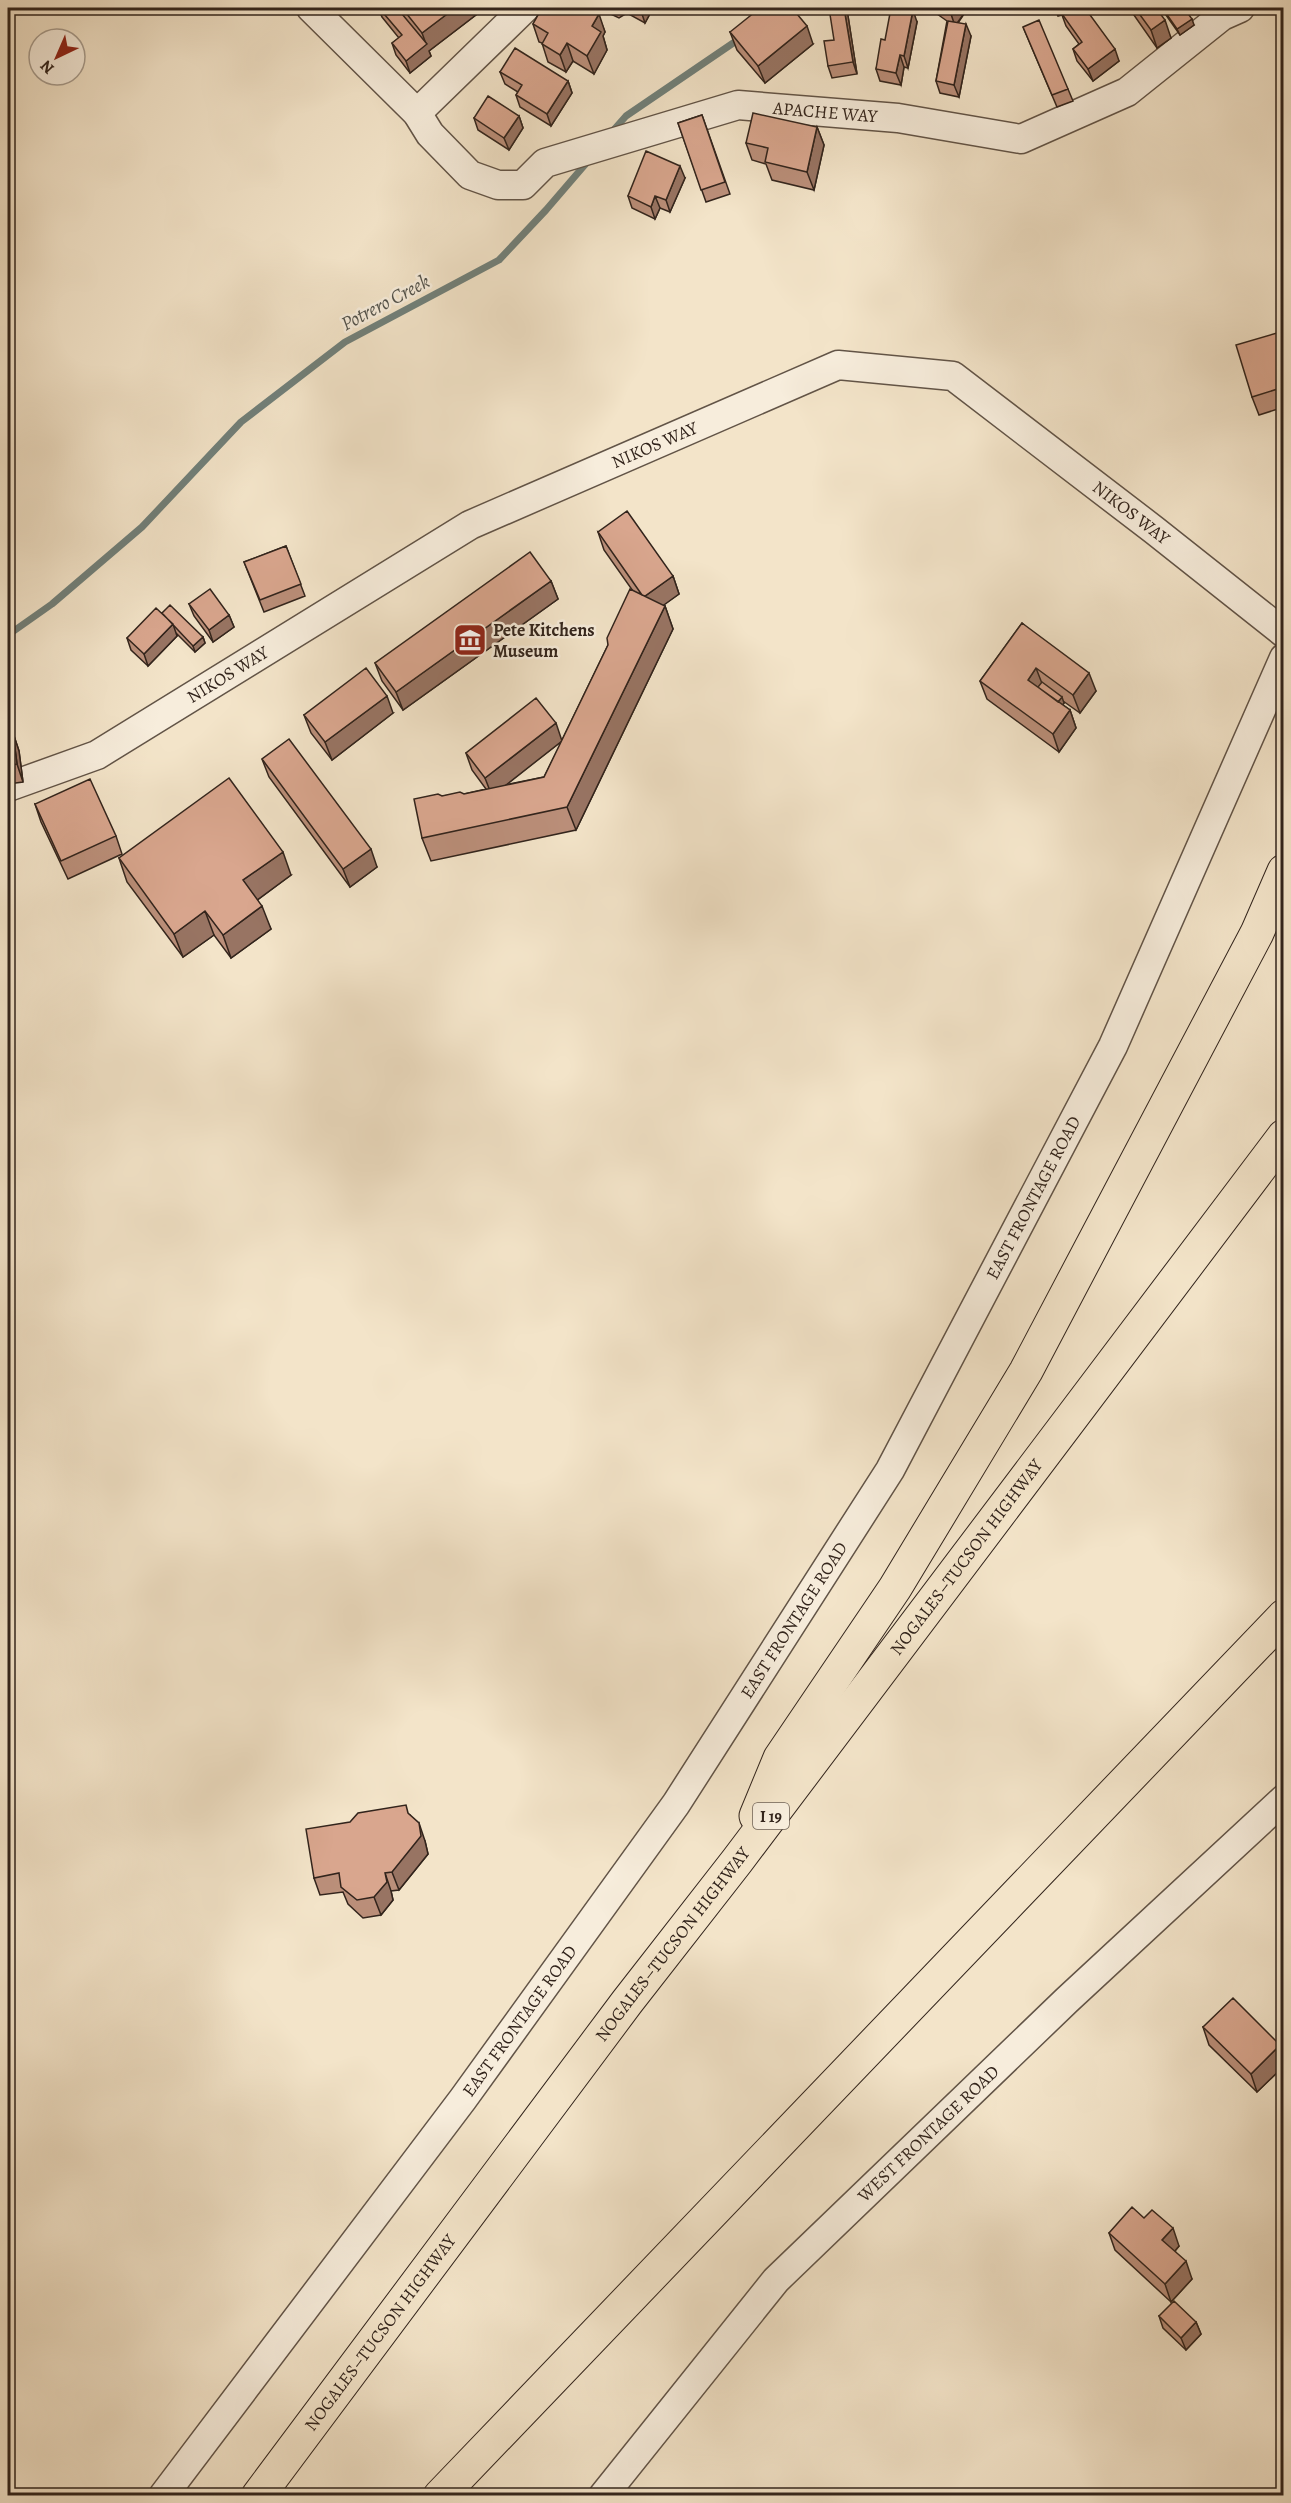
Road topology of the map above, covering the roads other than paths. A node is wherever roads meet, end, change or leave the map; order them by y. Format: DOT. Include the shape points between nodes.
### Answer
graph roads {
  1 [pos="311,8"];
  2 [pos="525,8"];
  3 [pos="1240,8"];
  4 [pos="417,112"];
  5 [pos="1284,633"];
  6 [pos="1284,658"];
  7 [pos="8,787"];
  8 [pos="1284,871"];
  9 [pos="1284,1136"];
  10 [pos="1284,1616"];
  11 [pos="1284,1799"];
  12 [pos="737,1861"];
  13 [pos="163,2496"];
  14 [pos="258,2496"];
  15 [pos="440,2496"];
  16 [pos="603,2496"];
  1 -- 4 [label="street, APACHE WAY"];
  2 -- 4 [label="street"];
  3 -- 4 [label="street, APACHE WAY" via="1222,16 1127,92 1021,140 898,118 738,105 545,163 523,185 498,185 470,175 430,134"];
  5 -- 7 [label="street, NIKOS WAY" via="953,376 838,365 470,525 97,755"];
  6 -- 13 [label="street, EAST FRONTAGE ROAD" via="1113,1046 890,1470 676,1804 463,2099"];
  8 -- 12 [label="highway" via="1257,933 1026,1371 895,1588 780,1758"];
  9 -- 12 [label="highway, NOGALES–TUCSON HIGHWAY / I 19"];
  10 -- 15 [label="highway"];
  11 -- 16 [label="street, WEST FRONTAGE ROAD" via="1067,2000 776,2280"];
  12 -- 14 [label="highway, NOGALES–TUCSON HIGHWAY / I 19"];
}
